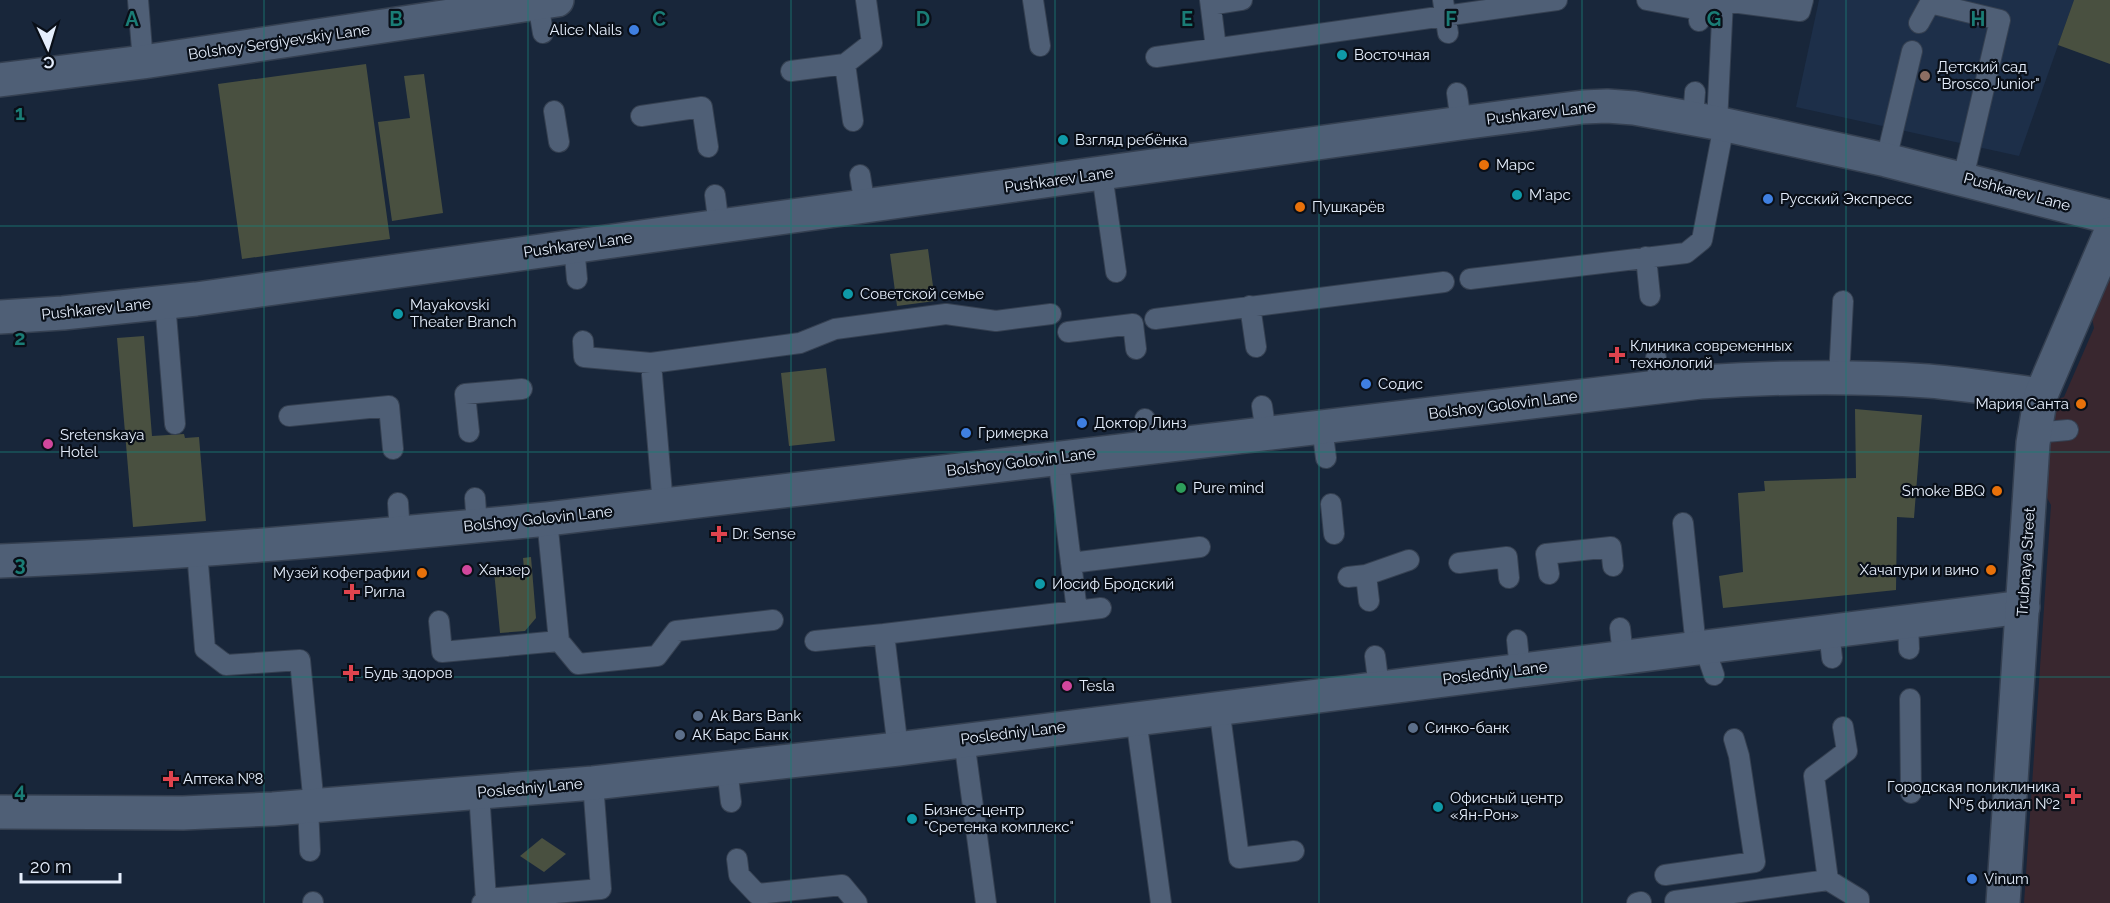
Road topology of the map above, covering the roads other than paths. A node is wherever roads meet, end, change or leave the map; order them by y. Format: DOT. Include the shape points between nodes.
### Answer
graph roads {
  1 [pos="138,0"];
  2 [pos="866,0"];
  3 [pos="1033,0"];
  4 [pos="1242,0"];
  5 [pos="1550,0"];
  6 [pos="1647,0"];
  7 [pos="1724,0"];
  8 [pos="1803,0"];
  9 [pos="1211,2"];
  10 [pos="546,12"];
  11 [pos="1445,16"];
  12 [pos="1919,23"];
  13 [pos="1040,46"];
  14 [pos="1216,48"];
  15 [pos="1912,51"];
  16 [pos="1156,57"];
  17 [pos="143,62"];
  18 [pos="845,64"];
  19 [pos="791,71"];
  20 [pos="0,80"];
  21 [pos="554,111"];
  22 [pos="1707,115"];
  23 [pos="641,116"];
  24 [pos="853,122"];
  25 [pos="559,142"];
  26 [pos="708,147"];
  27 [pos="1886,160"];
  28 [pos="1102,174"];
  29 [pos="1963,178"];
  30 [pos="2110,216"];
  31 [pos="2110,234"];
  32 [pos="574,246"];
  33 [pos="1646,257"];
  34 [pos="1116,272"];
  35 [pos="577,279"];
  36 [pos="1470,279"];
  37 [pos="1444,282"];
  38 [pos="1650,296"];
  39 [pos="1843,301"];
  40 [pos="165,302"];
  41 [pos="1250,306"];
  42 [pos="1051,314"];
  43 [pos="0,317"];
  44 [pos="1155,318"];
  45 [pos="1068,332"];
  46 [pos="583,342"];
  47 [pos="1256,347"];
  48 [pos="1136,349"];
  49 [pos="651,363"];
  50 [pos="1839,377"];
  51 [pos="522,389"];
  52 [pos="2041,395"];
  53 [pos="289,416"];
  54 [pos="175,424"];
  55 [pos="2068,429"];
  56 [pos="469,432"];
  57 [pos="2034,433"];
  58 [pos="393,449"];
  59 [pos="1058,457"];
  60 [pos="1331,504"];
  61 [pos="663,505"];
  62 [pos="547,519"];
  63 [pos="1683,524"];
  64 [pos="1334,534"];
  65 [pos="1200,547"];
  66 [pos="197,551"];
  67 [pos="1409,560"];
  68 [pos="0,561"];
  69 [pos="1071,563"];
  70 [pos="1459,563"];
  71 [pos="1613,566"];
  72 [pos="1549,574"];
  73 [pos="1509,578"];
  74 [pos="1369,601"];
  75 [pos="2023,607"];
  76 [pos="1101,608"];
  77 [pos="1077,611"];
  78 [pos="773,620"];
  79 [pos="439,621"];
  80 [pos="884,634"];
  81 [pos="559,641"];
  82 [pos="815,641"];
  83 [pos="1705,656"];
  84 [pos="1910,699"];
  85 [pos="1219,707"];
  86 [pos="1136,718"];
  87 [pos="1843,727"];
  88 [pos="1734,739"];
  89 [pos="964,740"];
  90 [pos="898,749"];
  91 [pos="727,768"];
  92 [pos="592,783"];
  93 [pos="479,792"];
  94 [pos="1911,793"];
  95 [pos="731,802"];
  96 [pos="311,806"];
  97 [pos="0,812"];
  98 [pos="310,851"];
  99 [pos="1294,851"];
  100 [pos="737,860"];
  101 [pos="1665,875"];
  102 [pos="1828,880"];
  103 [pos="484,901"];
  104 [pos="1675,901"];
  105 [pos="857,903"];
  106 [pos="986,903"];
  107 [pos="1161,903"];
  108 [pos="1859,903"];
  109 [pos="2003,903"];
  1 -- 17 [label="lane"];
  2 -- 18 [label="lane" via="872,43"];
  3 -- 13 [label="lane"];
  4 -- 9 [label="lane"];
  5 -- 11 [label="lane"];
  6 -- 7 [label="lane" via="1700,15"];
  7 -- 8 [label="lane" via="1800,11"];
  7 -- 22 [label="lane"];
  9 -- 14 [label="lane"];
  10 -- 17 [label="street, Bolshoy Sergiyevskiy Lane"];
  11 -- 14 [label="lane"];
  12 -- 29 [label="lane" via="1930,3 2000,20"];
  14 -- 16 [label="lane"];
  15 -- 27 [label="lane"];
  17 -- 20 [label="street, Bolshoy Sergiyevskiy Lane"];
  18 -- 19 [label="lane"];
  18 -- 24 [label="lane"];
  21 -- 25 [label="lane"];
  22 -- 27 [label="street, Pushkarev Lane"];
  22 -- 28 [label="street, Pushkarev Lane" via="1607,106 1459,108"];
  22 -- 33 [label="lane" via="1702,240 1686,253"];
  23 -- 26 [label="lane" via="702,107"];
  27 -- 29 [label="street, Pushkarev Lane"];
  28 -- 32 [label="street, Pushkarev Lane" via="862,191 717,211"];
  28 -- 34 [label="lane"];
  29 -- 30 [label="street, Pushkarev Lane"];
  31 -- 52 [label="street, Trubnaya Street"];
  32 -- 35 [label="lane"];
  32 -- 40 [label="street, Pushkarev Lane"];
  33 -- 36 [label="lane"];
  33 -- 38 [label="lane"];
  37 -- 41 [label="lane"];
  39 -- 50 [label="lane"];
  40 -- 43 [label="street, Pushkarev Lane"];
  40 -- 54 [label="lane"];
  41 -- 44 [label="lane"];
  41 -- 47 [label="lane"];
  42 -- 49 [label="lane" via="996,321 946,315 874,323 835,329 800,343"];
  45 -- 48 [label="lane" via="1133,324"];
  46 -- 49 [label="lane" via="584,357"];
  49 -- 61 [label="lane"];
  50 -- 52 [label="street, Bolshoy Golovin Lane" via="1929,381"];
  50 -- 59 [label="street, Bolshoy Golovin Lane" via="1658,372 1324,442 1264,419 1146,433"];
  51 -- 56 [label="lane" via="465,394"];
  52 -- 57 [label="street, Trubnaya Street"];
  53 -- 58 [label="lane" via="389,406"];
  55 -- 57 [label="lane"];
  57 -- 75 [label="street, Trubnaya Street"];
  59 -- 61 [label="street, Bolshoy Golovin Lane"];
  59 -- 69 [label="lane"];
  60 -- 64 [label="lane"];
  61 -- 62 [label="street, Bolshoy Golovin Lane"];
  62 -- 66 [label="street, Bolshoy Golovin Lane" via="476,512 399,519"];
  62 -- 81 [label="lane"];
  63 -- 83 [label="lane"];
  65 -- 69 [label="lane"];
  66 -- 68 [label="street, Bolshoy Golovin Lane"];
  66 -- 96 [label="lane" via="206,649 225,665 300,660"];
  67 -- 74 [label="lane" via="1357,576"];
  69 -- 77 [label="lane"];
  70 -- 73 [label="lane" via="1507,557"];
  71 -- 72 [label="lane" via="1611,547 1546,554"];
  75 -- 83 [label="street, Posledniy Lane" via="1909,635"];
  75 -- 109 [label="street, Trubnaya Street"];
  76 -- 77 [label="lane"];
  77 -- 80 [label="lane"];
  78 -- 81 [label="lane" via="676,631 657,656 578,664"];
  79 -- 81 [label="lane" via="442,652"];
  80 -- 82 [label="lane"];
  80 -- 90 [label="lane"];
  83 -- 85 [label="street, Posledniy Lane" via="1622,642 1377,671"];
  84 -- 94 [label="lane"];
  85 -- 86 [label="street, Posledniy Lane"];
  85 -- 99 [label="lane" via="1239,858"];
  86 -- 89 [label="street, Posledniy Lane"];
  86 -- 107 [label="lane"];
  87 -- 102 [label="lane" via="1846,751 1814,777"];
  88 -- 101 [label="lane" via="1755,862"];
  89 -- 90 [label="street, Posledniy Lane"];
  89 -- 106 [label="lane"];
  90 -- 91 [label="street, Posledniy Lane"];
  91 -- 92 [label="street, Posledniy Lane"];
  91 -- 95 [label="lane"];
  92 -- 93 [label="street, Posledniy Lane"];
  92 -- 103 [label="lane" via="601,889"];
  93 -- 96 [label="street, Posledniy Lane"];
  93 -- 103 [label="lane"];
  96 -- 97 [label="street, Posledniy Lane" via="183,813"];
  96 -- 98 [label="lane"];
  100 -- 105 [label="lane" via="739,875 757,894 842,885"];
  102 -- 104 [label="lane"];
  102 -- 108 [label="lane" via="1859,899"];
}
